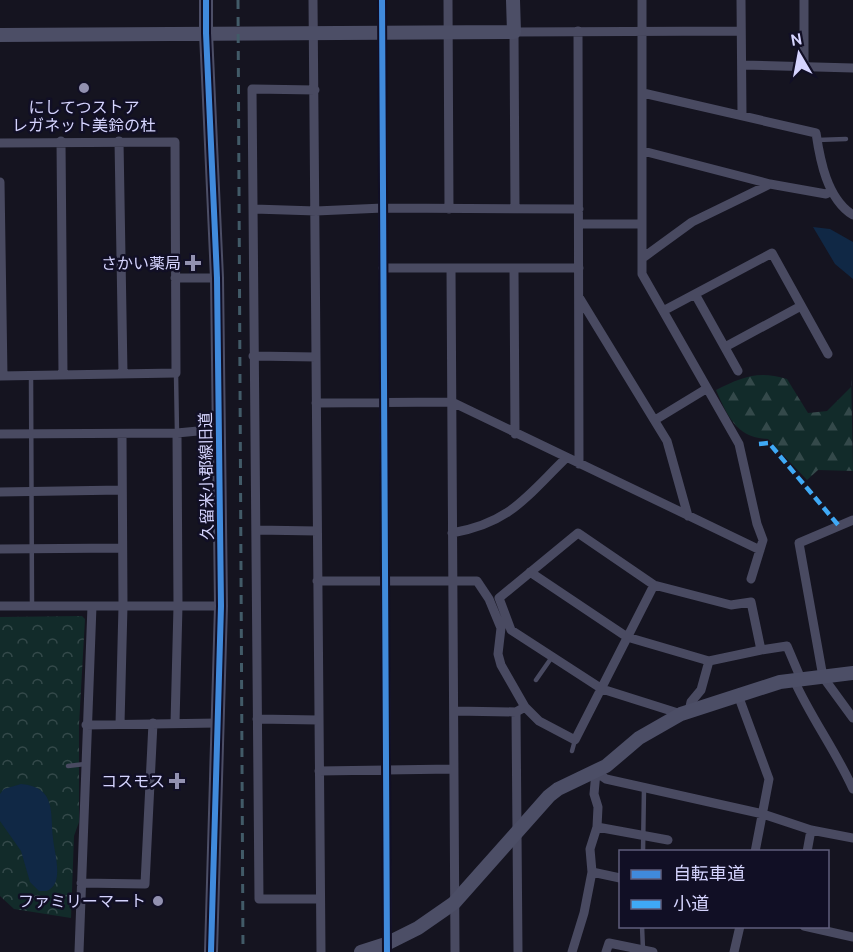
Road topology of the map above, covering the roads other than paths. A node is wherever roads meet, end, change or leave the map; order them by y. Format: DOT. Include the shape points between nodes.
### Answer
graph roads {
  1 [pos="206,0"];
  2 [pos="313,0"];
  3 [pos="382,0"];
  4 [pos="448,0"];
  5 [pos="513,0"];
  6 [pos="642,0"];
  7 [pos="741,0"];
  8 [pos="804,0"];
  9 [pos="578,31"];
  10 [pos="642,31"];
  11 [pos="382,32"];
  12 [pos="448,32"];
  13 [pos="514,32"];
  14 [pos="741,32"];
  15 [pos="206,33"];
  16 [pos="314,33"];
  17 [pos="0,35"];
  18 [pos="742,65"];
  19 [pos="804,67"];
  20 [pos="853,68"];
  21 [pos="315,90"];
  22 [pos="643,93"];
  23 [pos="742,114"];
  24 [pos="846,139"];
  25 [pos="817,140"];
  26 [pos="61,141"];
  27 [pos="119,141"];
  28 [pos="0,143"];
  29 [pos="643,151"];
  30 [pos="0,182"];
  31 [pos="770,184"];
  32 [pos="832,191"];
  33 [pos="383,208"];
  34 [pos="253,209"];
  35 [pos="449,209"];
  36 [pos="515,209"];
  37 [pos="579,209"];
  38 [pos="316,212"];
  39 [pos="853,214"];
  40 [pos="579,224"];
  41 [pos="642,224"];
  42 [pos="644,257"];
  43 [pos="383,268"];
  44 [pos="451,268"];
  45 [pos="513,268"];
  46 [pos="579,268"];
  47 [pos="175,278"];
  48 [pos="217,278"];
  49 [pos="695,294"];
  50 [pos="579,297"];
  51 [pos="801,306"];
  52 [pos="663,311"];
  53 [pos="725,347"];
  54 [pos="828,354"];
  55 [pos="253,356"];
  56 [pos="316,357"];
  57 [pos="738,371"];
  58 [pos="123,373"];
  59 [pos="176,373"];
  60 [pos="63,375"];
  61 [pos="1,376"];
  62 [pos="31,376"];
  63 [pos="706,389"];
  64 [pos="452,402"];
  65 [pos="316,403"];
  66 [pos="384,403"];
  67 [pos="655,420"];
  68 [pos="219,429"];
  69 [pos="177,433"];
  70 [pos="0,434"];
  71 [pos="31,434"];
  72 [pos="122,434"];
  73 [pos="515,434"];
  74 [pos="566,458"];
  75 [pos="579,464"];
  76 [pos="122,490"];
  77 [pos="0,492"];
  78 [pos="32,492"];
  79 [pos="688,516"];
  80 [pos="853,520"];
  81 [pos="256,530"];
  82 [pos="317,531"];
  83 [pos="452,533"];
  84 [pos="122,548"];
  85 [pos="0,549"];
  86 [pos="33,549"];
  87 [pos="760,550"];
  88 [pos="530,572"];
  89 [pos="751,579"];
  90 [pos="452,580"];
  91 [pos="317,581"];
  92 [pos="385,582"];
  93 [pos="654,585"];
  94 [pos="32,605"];
  95 [pos="0,606"];
  96 [pos="92,606"];
  97 [pos="123,606"];
  98 [pos="178,606"];
  99 [pos="221,606"];
  100 [pos="627,637"];
  101 [pos="760,650"];
  102 [pos="552,657"];
  103 [pos="709,661"];
  104 [pos="853,673"];
  105 [pos="823,677"];
  106 [pos="798,679"];
  107 [pos="536,680"];
  108 [pos="602,689"];
  109 [pos="738,695"];
  110 [pos="525,707"];
  111 [pos="455,711"];
  112 [pos="516,712"];
  113 [pos="685,713"];
  114 [pos="853,718"];
  115 [pos="257,719"];
  116 [pos="318,720"];
  117 [pos="153,723"];
  118 [pos="175,723"];
  119 [pos="218,723"];
  120 [pos="120,724"];
  121 [pos="86,725"];
  122 [pos="575,740"];
  123 [pos="572,751"];
  124 [pos="85,764"];
  125 [pos="68,766"];
  126 [pos="453,770"];
  127 [pos="319,771"];
  128 [pos="386,771"];
  129 [pos="596,772"];
  130 [pos="644,788"];
  131 [pos="853,789"];
  132 [pos="763,814"];
  133 [pos="597,826"];
  134 [pos="811,830"];
  135 [pos="517,831"];
  136 [pos="644,838"];
  137 [pos="853,838"];
  138 [pos="668,840"];
  139 [pos="643,850"];
  140 [pos="755,850"];
  141 [pos="807,850"];
  142 [pos="591,872"];
  143 [pos="619,878"];
  144 [pos="81,883"];
  145 [pos="320,899"];
  146 [pos="454,903"];
  147 [pos="642,928"];
  148 [pos="740,928"];
  149 [pos="808,928"];
  150 [pos="853,938"];
  151 [pos="387,948"];
  152 [pos="648,951"];
  153 [pos="79,952"];
  154 [pos="211,952"];
  155 [pos="321,952"];
  156 [pos="361,952"];
  157 [pos="455,952"];
  158 [pos="518,952"];
  159 [pos="572,952"];
  160 [pos="606,952"];
  161 [pos="734,952"];
  1 -- 15 [label="street, 久留米小郡線旧道"];
  2 -- 16 [label="street"];
  3 -- 11 [label="street"];
  4 -- 12 [label="street"];
  5 -- 13 [label="street"];
  6 -- 10 [label="street"];
  7 -- 14 [label="street"];
  8 -- 19 [label="street"];
  9 -- 10 [label="street"];
  9 -- 13 [label="street"];
  9 -- 37 [label="street"];
  10 -- 14 [label="street"];
  10 -- 22 [label="street"];
  11 -- 12 [label="street"];
  11 -- 16 [label="street"];
  11 -- 33 [label="street"];
  12 -- 13 [label="street"];
  12 -- 35 [label="street"];
  13 -- 36 [label="street"];
  14 -- 18 [label="street"];
  15 -- 16 [label="street"];
  15 -- 17 [label="street"];
  15 -- 48 [label="street, 久留米小郡線旧道"];
  16 -- 21 [label="street"];
  18 -- 19 [label="street"];
  18 -- 23 [label="street"];
  19 -- 20 [label="street"];
  21 -- 34 [label="street" via="252,89"];
  21 -- 38 [label="street"];
  22 -- 23 [label="street"];
  22 -- 29 [label="street"];
  23 -- 25 [label="street" via="816,133"];
  24 -- 25 [label="lane"];
  25 -- 32 [label="street"];
  26 -- 27 [label="street"];
  26 -- 28 [label="street"];
  26 -- 60 [label="street"];
  27 -- 47 [label="street" via="175,142"];
  27 -- 58 [label="street"];
  29 -- 31 [label="street"];
  29 -- 41 [label="street"];
  30 -- 61 [label="street"];
  31 -- 32 [label="street" via="826,194"];
  31 -- 42 [label="street" via="692,222"];
  32 -- 39 [label="street" via="841,206"];
  33 -- 35 [label="street"];
  33 -- 38 [label="street"];
  33 -- 43 [label="street"];
  34 -- 38 [label="street"];
  34 -- 55 [label="street"];
  35 -- 36 [label="street"];
  36 -- 37 [label="street"];
  37 -- 40 [label="street"];
  38 -- 56 [label="street"];
  40 -- 41 [label="street"];
  40 -- 46 [label="street"];
  41 -- 42 [label="street"];
  42 -- 52 [label="street" via="642,274"];
  43 -- 44 [label="street"];
  43 -- 66 [label="street"];
  44 -- 45 [label="street"];
  44 -- 64 [label="street"];
  45 -- 46 [label="street"];
  45 -- 73 [label="street"];
  46 -- 50 [label="street"];
  47 -- 48 [label="street"];
  47 -- 59 [label="street"];
  48 -- 68 [label="street, 久留米小郡線旧道"];
  49 -- 51 [label="street" via="772,253"];
  49 -- 52 [label="street"];
  49 -- 53 [label="street"];
  50 -- 67 [label="street"];
  50 -- 75 [label="street"];
  51 -- 53 [label="street"];
  51 -- 54 [label="street"];
  52 -- 63 [label="street"];
  53 -- 57 [label="street"];
  55 -- 56 [label="street"];
  55 -- 81 [label="street"];
  56 -- 65 [label="street"];
  58 -- 59 [label="street"];
  58 -- 60 [label="street"];
  59 -- 69 [label="lane"];
  60 -- 62 [label="street"];
  61 -- 62 [label="street"];
  62 -- 71 [label="lane"];
  63 -- 67 [label="street"];
  63 -- 87 [label="street" via="743,454 763,540"];
  64 -- 66 [label="street"];
  64 -- 73 [label="street"];
  64 -- 83 [label="street"];
  65 -- 66 [label="street"];
  65 -- 82 [label="street"];
  66 -- 92 [label="street"];
  67 -- 79 [label="street" via="672,454"];
  68 -- 69 [label="street"];
  68 -- 99 [label="street, 久留米小郡線旧道"];
  69 -- 72 [label="street"];
  69 -- 98 [label="street"];
  70 -- 71 [label="street"];
  71 -- 72 [label="street"];
  71 -- 78 [label="lane"];
  72 -- 76 [label="street"];
  73 -- 74 [label="street"];
  74 -- 75 [label="street"];
  74 -- 83 [label="street" via="505,516 476,529"];
  75 -- 79 [label="street"];
  76 -- 78 [label="street"];
  76 -- 84 [label="street"];
  77 -- 78 [label="street"];
  78 -- 86 [label="lane"];
  79 -- 87 [label="street"];
  80 -- 105 [label="street" via="799,543"];
  81 -- 82 [label="street"];
  81 -- 115 [label="street"];
  82 -- 91 [label="street"];
  83 -- 90 [label="street"];
  84 -- 86 [label="street"];
  84 -- 97 [label="street"];
  85 -- 86 [label="street"];
  86 -- 94 [label="lane"];
  87 -- 89 [label="street"];
  88 -- 93 [label="street" via="578,533"];
  88 -- 100 [label="street"];
  88 -- 102 [label="street" via="499,598 511,630"];
  90 -- 92 [label="street"];
  90 -- 110 [label="street" via="477,581 489,599 501,628 501,665"];
  90 -- 111 [label="street"];
  91 -- 92 [label="street"];
  91 -- 116 [label="street"];
  92 -- 128 [label="street"];
  93 -- 100 [label="street"];
  93 -- 101 [label="street" via="731,605 751,602"];
  94 -- 95 [label="street"];
  94 -- 96 [label="street"];
  96 -- 97 [label="street"];
  96 -- 121 [label="street"];
  97 -- 98 [label="street"];
  97 -- 120 [label="street"];
  98 -- 99 [label="street"];
  98 -- 118 [label="street"];
  99 -- 119 [label="street, 久留米小郡線旧道"];
  100 -- 103 [label="street"];
  100 -- 108 [label="street"];
  101 -- 103 [label="street"];
  101 -- 106 [label="street" via="786,646"];
  102 -- 107 [label="lane"];
  102 -- 108 [label="street"];
  103 -- 113 [label="street" via="701,690"];
  104 -- 105 [label="street"];
  105 -- 106 [label="street"];
  105 -- 114 [label="street"];
  106 -- 109 [label="street"];
  106 -- 131 [label="street" via="808,711 832,746"];
  108 -- 113 [label="street"];
  108 -- 122 [label="street"];
  109 -- 113 [label="street"];
  109 -- 132 [label="street" via="769,778"];
  110 -- 112 [label="street"];
  110 -- 122 [label="street" via="539,721"];
  111 -- 112 [label="street"];
  111 -- 126 [label="street"];
  112 -- 135 [label="street"];
  113 -- 129 [label="street" via="639,738"];
  115 -- 116 [label="street"];
  115 -- 145 [label="street" via="259,899"];
  116 -- 127 [label="street"];
  117 -- 118 [label="street"];
  117 -- 120 [label="street"];
  117 -- 144 [label="street" via="145,884"];
  118 -- 119 [label="street"];
  119 -- 154 [label="street, 久留米小郡線旧道"];
  120 -- 121 [label="street"];
  121 -- 124 [label="street"];
  122 -- 123 [label="lane"];
  124 -- 125 [label="lane"];
  124 -- 144 [label="street"];
  126 -- 128 [label="street"];
  126 -- 146 [label="street"];
  127 -- 128 [label="street"];
  127 -- 145 [label="street"];
  128 -- 151 [label="street"];
  129 -- 130 [label="street" via="606,779"];
  129 -- 133 [label="street"];
  129 -- 135 [label="street" via="558,789"];
  130 -- 132 [label="street"];
  130 -- 136 [label="lane"];
  132 -- 134 [label="street"];
  132 -- 140 [label="street"];
  133 -- 136 [label="street"];
  133 -- 142 [label="street" via="590,849"];
  134 -- 137 [label="street"];
  134 -- 141 [label="street"];
  135 -- 146 [label="street"];
  135 -- 158 [label="street"];
  136 -- 138 [label="street"];
  136 -- 139 [label="lane"];
  142 -- 143 [label="street"];
  142 -- 159 [label="street"];
  144 -- 153 [label="street"];
  145 -- 155 [label="street"];
  146 -- 151 [label="street"];
  146 -- 157 [label="street"];
  147 -- 152 [label="lane"];
  148 -- 161 [label="street"];
  149 -- 150 [label="street"];
  151 -- 156 [label="street"];
  152 -- 160 [label="street" via="609,943"];
}
